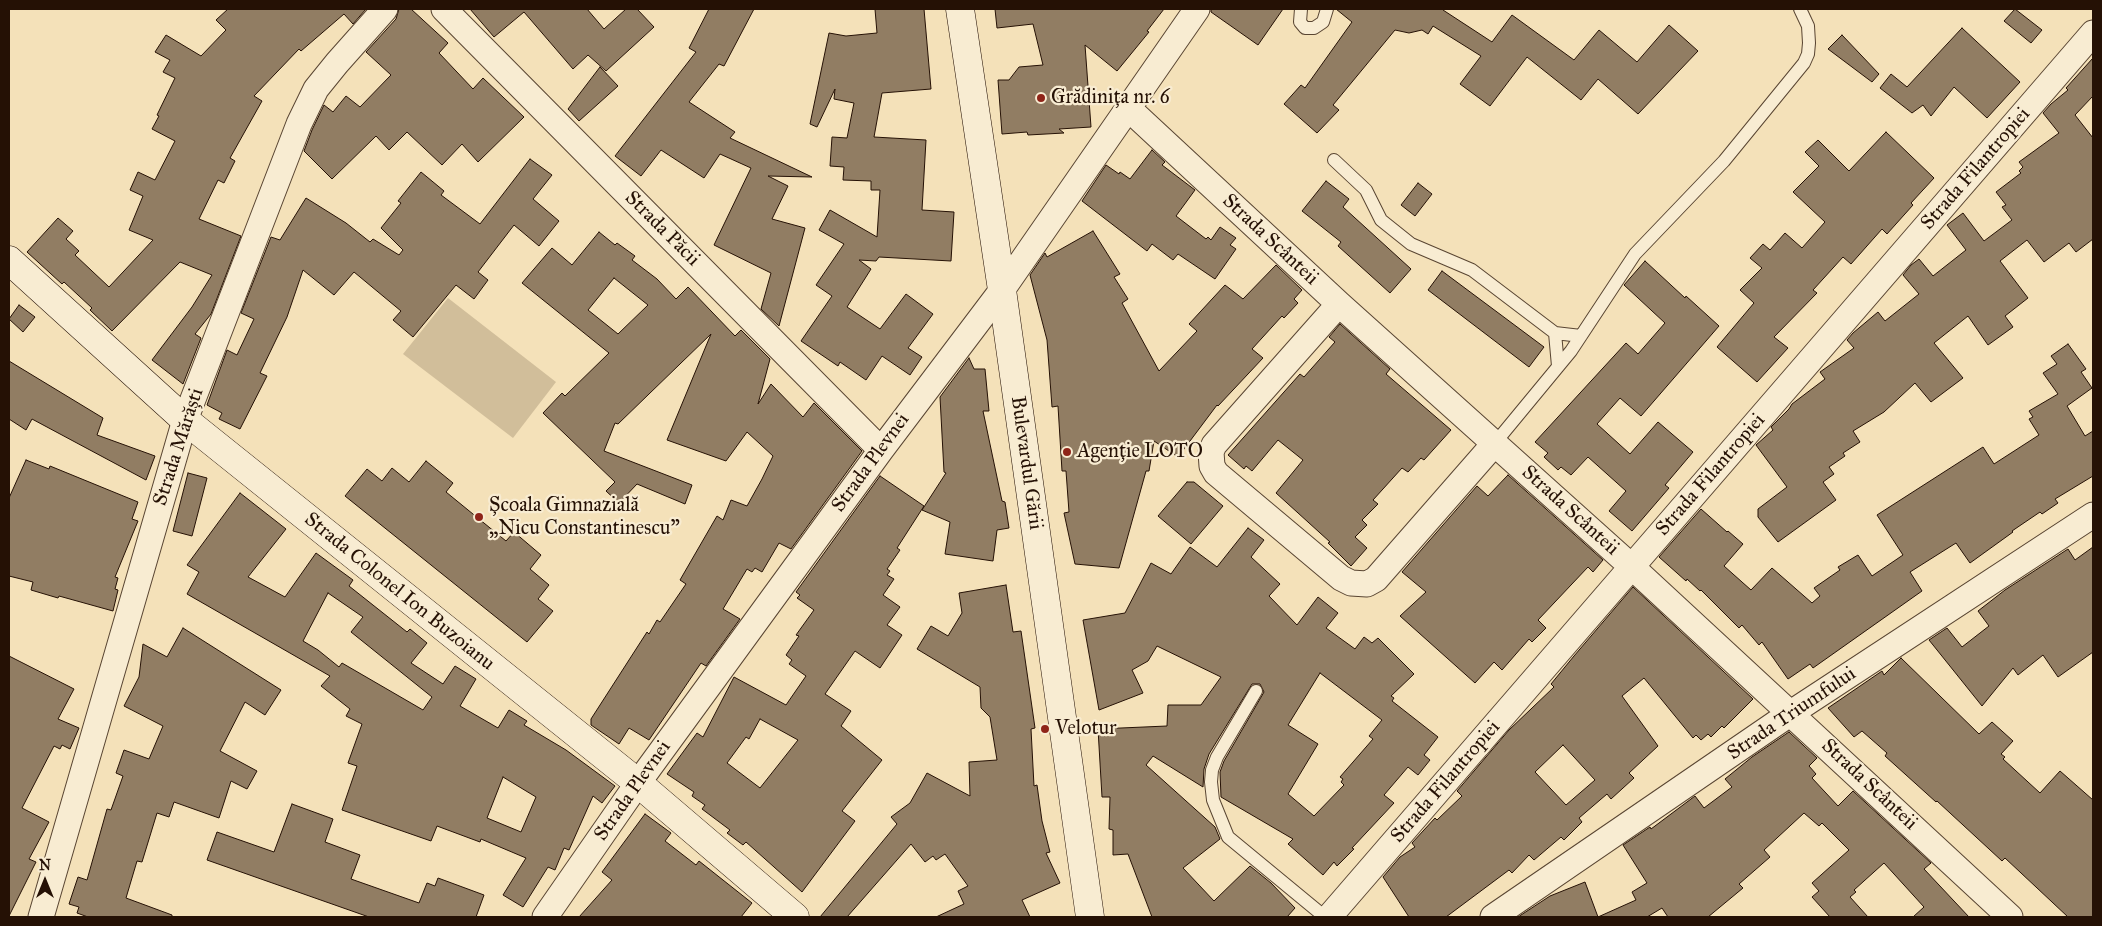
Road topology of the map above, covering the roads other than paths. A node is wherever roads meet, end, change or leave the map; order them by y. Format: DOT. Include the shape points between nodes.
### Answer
graph roads {
  1 [pos="385,9"];
  2 [pos="444,9"];
  3 [pos="960,9"];
  4 [pos="1197,9"];
  5 [pos="1301,9"];
  6 [pos="1327,9"];
  7 [pos="1800,9"];
  8 [pos="2093,33"];
  9 [pos="1128,108"];
  10 [pos="1334,160"];
  11 [pos="9,260"];
  12 [pos="1002,290"];
  13 [pos="1339,304"];
  14 [pos="1555,333"];
  15 [pos="1581,336"];
  16 [pos="1558,366"];
  17 [pos="185,420"];
  18 [pos="1495,444"];
  19 [pos="881,450"];
  20 [pos="2093,515"];
  21 [pos="1632,567"];
  22 [pos="1256,691"];
  23 [pos="1791,713"];
  24 [pos="638,783"];
  25 [pos="1343,911"];
  26 [pos="41,917"];
  27 [pos="545,917"];
  28 [pos="795,917"];
  29 [pos="1090,917"];
  30 [pos="1324,917"];
  31 [pos="1493,917"];
  32 [pos="2010,917"];
  1 -- 17 [label="street, Strada Mărăști" via="316,89"];
  2 -- 19 [label="street, Strada Păcii"];
  3 -- 12 [label="street, Bulevardul Gării"];
  4 -- 9 [label="street, Strada Plevnei"];
  5 -- 6 [label="lane" via="1300,22 1306,28 1314,28 1323,22"];
  7 -- 15 [label="lane" via="1808,26 1808,54 1804,63 1724,160 1635,254"];
  8 -- 21 [label="street, Strada Filantropiei"];
  9 -- 12 [label="street, Strada Plevnei"];
  9 -- 13 [label="street, Strada Scânteii"];
  10 -- 14 [label="lane" via="1366,190 1381,220 1403,238 1472,270"];
  11 -- 17 [label="street, Strada Colonel Ion Buzoianu"];
  12 -- 19 [label="street, Strada Plevnei"];
  12 -- 29 [label="street, Bulevardul Gării"];
  13 -- 18 [label="street, Strada Scânteii"];
  13 -- 18 [label="street" via="1214,445 1212,466 1216,473 1341,578 1359,585 1376,579"];
  14 -- 15 [label="lane"];
  14 -- 16 [label="lane"];
  15 -- 16 [label="lane"];
  16 -- 18 [label="lane"];
  17 -- 24 [label="street, Strada Colonel Ion Buzoianu"];
  17 -- 26 [label="street, Strada Mărăști"];
  18 -- 21 [label="street, Strada Scânteii"];
  19 -- 24 [label="street, Strada Plevnei"];
  20 -- 23 [label="street, Strada Triumfului"];
  21 -- 23 [label="street, Strada Scânteii"];
  21 -- 25 [label="street, Strada Filantropiei"];
  22 -- 30 [label="lane" via="1217,757 1212,770 1213,800 1228,837"];
  23 -- 31 [label="street, Strada Triumfului"];
  23 -- 32 [label="street, Strada Scânteii"];
  24 -- 27 [label="street, Strada Plevnei"];
  24 -- 28 [label="street, Strada Colonel Ion Buzoianu"];
}
